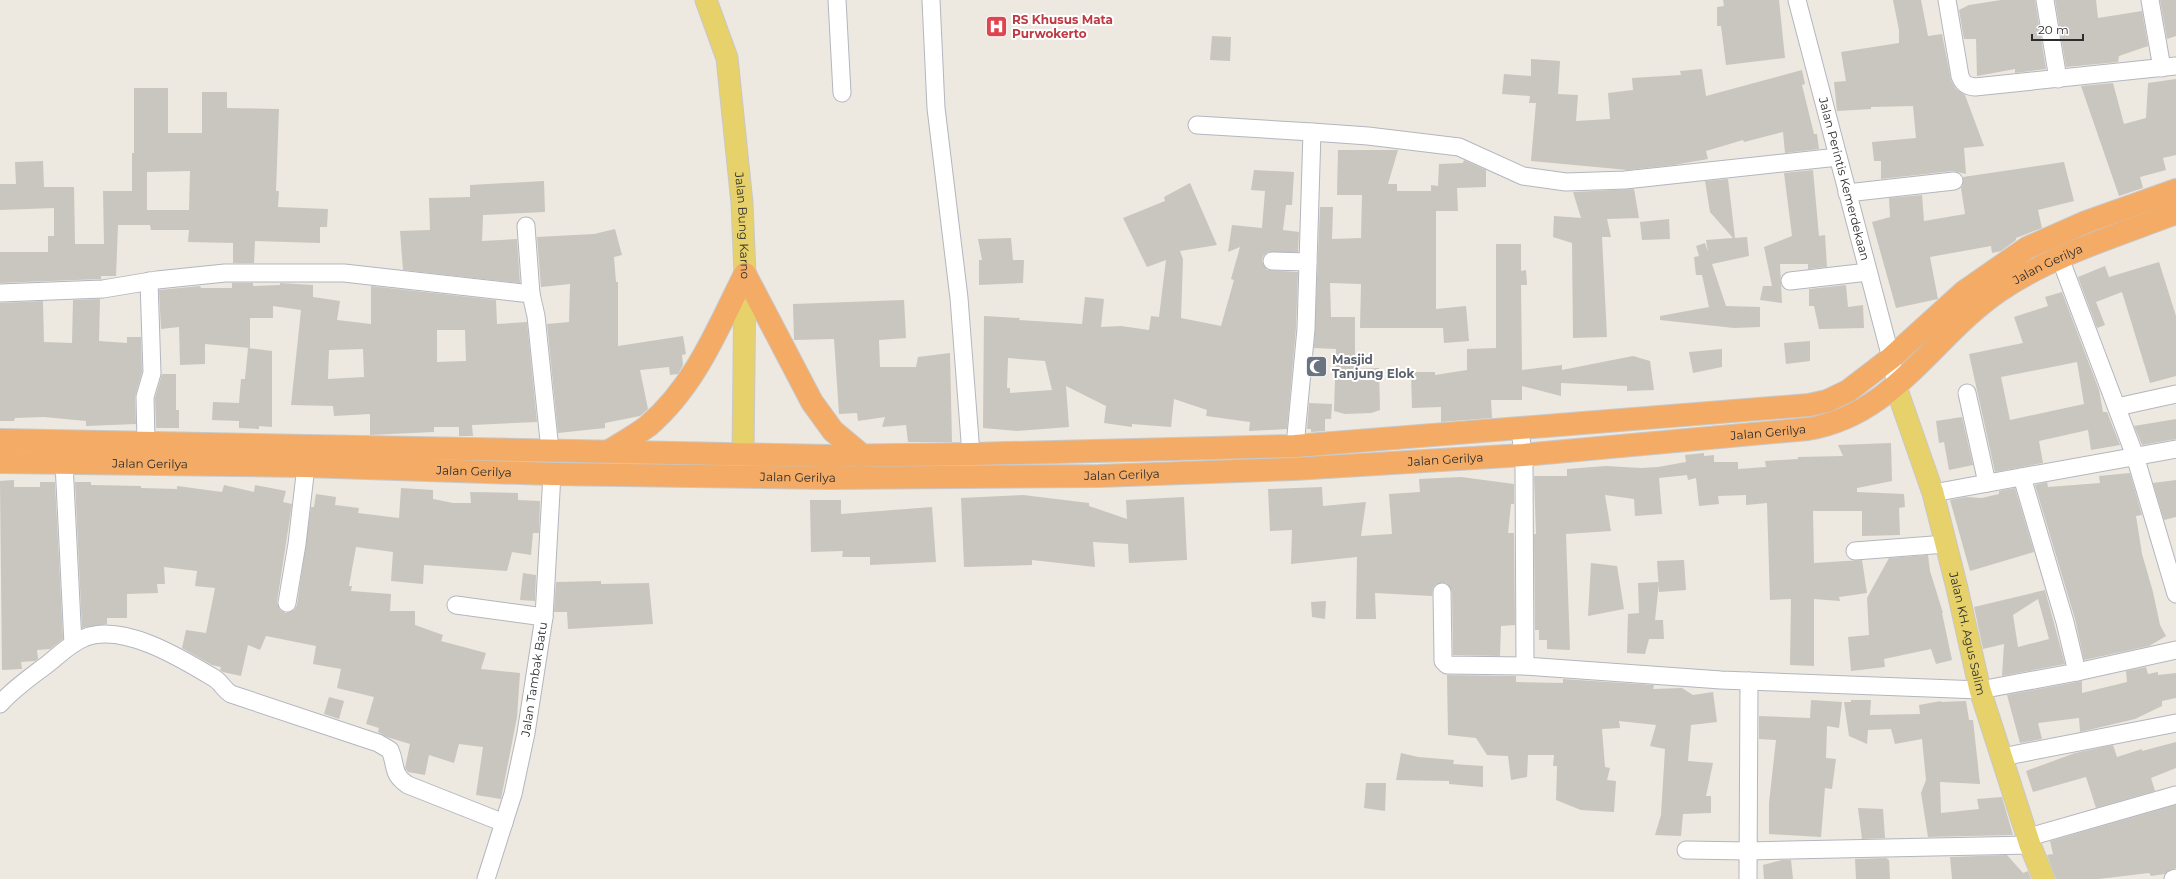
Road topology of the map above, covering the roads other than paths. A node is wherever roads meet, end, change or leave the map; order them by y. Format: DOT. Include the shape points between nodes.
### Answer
graph roads {
  1 [pos="706,0"];
  2 [pos="837,0"];
  3 [pos="931,0"];
  4 [pos="1797,0"];
  5 [pos="1947,0"];
  6 [pos="2045,0"];
  7 [pos="2150,0"];
  8 [pos="2169,67"];
  9 [pos="2058,79"];
  10 [pos="842,92"];
  11 [pos="1196,125"];
  12 [pos="1312,132"];
  13 [pos="1838,157"];
  14 [pos="1954,181"];
  15 [pos="2176,190"];
  16 [pos="1847,193"];
  17 [pos="2145,202"];
  18 [pos="2176,214"];
  19 [pos="2152,223"];
  20 [pos="526,226"];
  21 [pos="2060,258"];
  22 [pos="1272,261"];
  23 [pos="1308,262"];
  24 [pos="1868,272"];
  25 [pos="745,274"];
  26 [pos="149,281"];
  27 [pos="1790,281"];
  28 [pos="0,293"];
  29 [pos="531,294"];
  30 [pos="1891,358"];
  31 [pos="1896,387"];
  32 [pos="1967,393"];
  33 [pos="2176,394"];
  34 [pos="2117,407"];
  35 [pos="1520,428"];
  36 [pos="0,440"];
  37 [pos="146,442"];
  38 [pos="1295,446"];
  39 [pos="2176,449"];
  40 [pos="550,450"];
  41 [pos="609,451"];
  42 [pos="971,454"];
  43 [pos="743,455"];
  44 [pos="829,456"];
  45 [pos="863,456"];
  46 [pos="1523,456"];
  47 [pos="2135,456"];
  48 [pos="0,462"];
  49 [pos="64,463"];
  50 [pos="306,466"];
  51 [pos="552,474"];
  52 [pos="2022,477"];
  53 [pos="829,478"];
  54 [pos="1987,483"];
  55 [pos="1933,493"];
  56 [pos="1946,544"];
  57 [pos="1855,551"];
  58 [pos="1442,592"];
  59 [pos="2176,594"];
  60 [pos="288,602"];
  61 [pos="456,605"];
  62 [pos="544,617"];
  63 [pos="73,644"];
  64 [pos="2176,650"];
  65 [pos="1525,666"];
  66 [pos="2077,672"];
  67 [pos="1749,681"];
  68 [pos="1980,690"];
  69 [pos="0,704"];
  70 [pos="2176,723"];
  71 [pos="2002,757"];
  72 [pos="2176,795"];
  73 [pos="504,823"];
  74 [pos="2030,841"];
  75 [pos="1686,850"];
  76 [pos="1747,851"];
  77 [pos="486,879"];
  78 [pos="1748,879"];
  79 [pos="2044,879"];
  1 -- 25 [label="main road, Jalan Bung Karno" via="727,58 742,203"];
  2 -- 10 [label="street"];
  3 -- 42 [label="street" via="936,108 959,298"];
  4 -- 13 [label="street, Jalan Perintis Kemerdekaan"];
  5 -- 9 [label="street" via="1962,82 1975,87"];
  6 -- 9 [label="street"];
  7 -- 8 [label="street"];
  8 -- 9 [label="street"];
  11 -- 12 [label="street"];
  12 -- 13 [label="street" via="1459,147 1523,176 1566,182 1625,180"];
  12 -- 23 [label="street"];
  13 -- 16 [label="street, Jalan Perintis Kemerdekaan"];
  14 -- 16 [label="street"];
  15 -- 17 [label="highway, Jalan Gerilya"];
  16 -- 24 [label="street, Jalan Perintis Kemerdekaan"];
  17 -- 19 [label="highway"];
  17 -- 30 [label="highway, Jalan Gerilya" via="2086,222 2027,248 1965,291"];
  18 -- 19 [label="highway, Jalan Gerilya"];
  19 -- 21 [label="highway, Jalan Gerilya"];
  20 -- 29 [label="street"];
  21 -- 31 [label="highway, Jalan Gerilya" via="2043,265 1998,292"];
  21 -- 34 [label="street"];
  22 -- 23 [label="street"];
  23 -- 38 [label="street" via="1306,329"];
  24 -- 27 [label="street"];
  24 -- 30 [label="street, Jalan Perintis Kemerdekaan"];
  25 -- 41 [label="highway" via="700,365 674,401 647,426"];
  25 -- 43 [label="main road, Jalan Bung Karno"];
  25 -- 45 [label="highway" via="812,402 833,430"];
  26 -- 28 [label="street" via="103,289"];
  26 -- 29 [label="street" via="225,273 344,273"];
  26 -- 37 [label="street" via="152,373 145,397"];
  29 -- 40 [label="street" via="536,316"];
  30 -- 31 [label="street, Jalan Perintis Kemerdekaan"];
  30 -- 35 [label="highway, Jalan Gerilya" via="1848,392 1809,405"];
  31 -- 46 [label="highway, Jalan Gerilya" via="1854,413 1823,426"];
  31 -- 55 [label="main road, Jalan KH. Agus Salim"];
  32 -- 54 [label="street"];
  33 -- 34 [label="street"];
  34 -- 47 [label="street"];
  35 -- 38 [label="highway, Jalan Gerilya"];
  35 -- 46 [label="street"];
  36 -- 37 [label="highway, Jalan Gerilya"];
  37 -- 40 [label="highway, Jalan Gerilya"];
  38 -- 42 [label="highway, Jalan Gerilya"];
  39 -- 47 [label="street"];
  40 -- 41 [label="highway, Jalan Gerilya"];
  41 -- 43 [label="highway, Jalan Gerilya"];
  42 -- 45 [label="highway, Jalan Gerilya"];
  43 -- 44 [label="highway, Jalan Gerilya"];
  44 -- 45 [label="highway, Jalan Gerilya"];
  44 -- 53 [label="highway"];
  46 -- 53 [label="highway, Jalan Gerilya" via="1294,469 1099,476"];
  46 -- 65 [label="street"];
  47 -- 52 [label="street"];
  47 -- 59 [label="street"];
  48 -- 49 [label="highway, Jalan Gerilya"];
  49 -- 50 [label="highway, Jalan Gerilya"];
  49 -- 63 [label="street"];
  50 -- 51 [label="highway, Jalan Gerilya"];
  50 -- 60 [label="street"];
  51 -- 53 [label="highway, Jalan Gerilya"];
  51 -- 62 [label="street, Jalan Tambak Batu"];
  52 -- 54 [label="street"];
  52 -- 66 [label="street" via="2065,622"];
  54 -- 55 [label="street"];
  55 -- 56 [label="main road, Jalan KH. Agus Salim"];
  56 -- 57 [label="street"];
  56 -- 68 [label="main road, Jalan KH. Agus Salim"];
  58 -- 65 [label="street" via="1443,661 1447,665"];
  61 -- 62 [label="street"];
  62 -- 73 [label="street, Jalan Tambak Batu" via="526,733"];
  63 -- 69 [label="street" via="11,692"];
  63 -- 73 [label="street" via="84,638 105,633 117,634 158,649 214,678 231,694 378,743 390,750 395,770 401,780 408,785"];
  64 -- 66 [label="street"];
  65 -- 67 [label="street"];
  66 -- 68 [label="street"];
  67 -- 68 [label="street"];
  67 -- 76 [label="street"];
  68 -- 71 [label="main road, Jalan KH. Agus Salim"];
  70 -- 71 [label="street"];
  71 -- 74 [label="main road, Jalan KH. Agus Salim"];
  72 -- 74 [label="street"];
  73 -- 77 [label="street, Jalan Tambak Batu"];
  74 -- 76 [label="street"];
  74 -- 79 [label="main road, Jalan KH. Agus Salim"];
  75 -- 76 [label="street"];
  76 -- 78 [label="street"];
}
